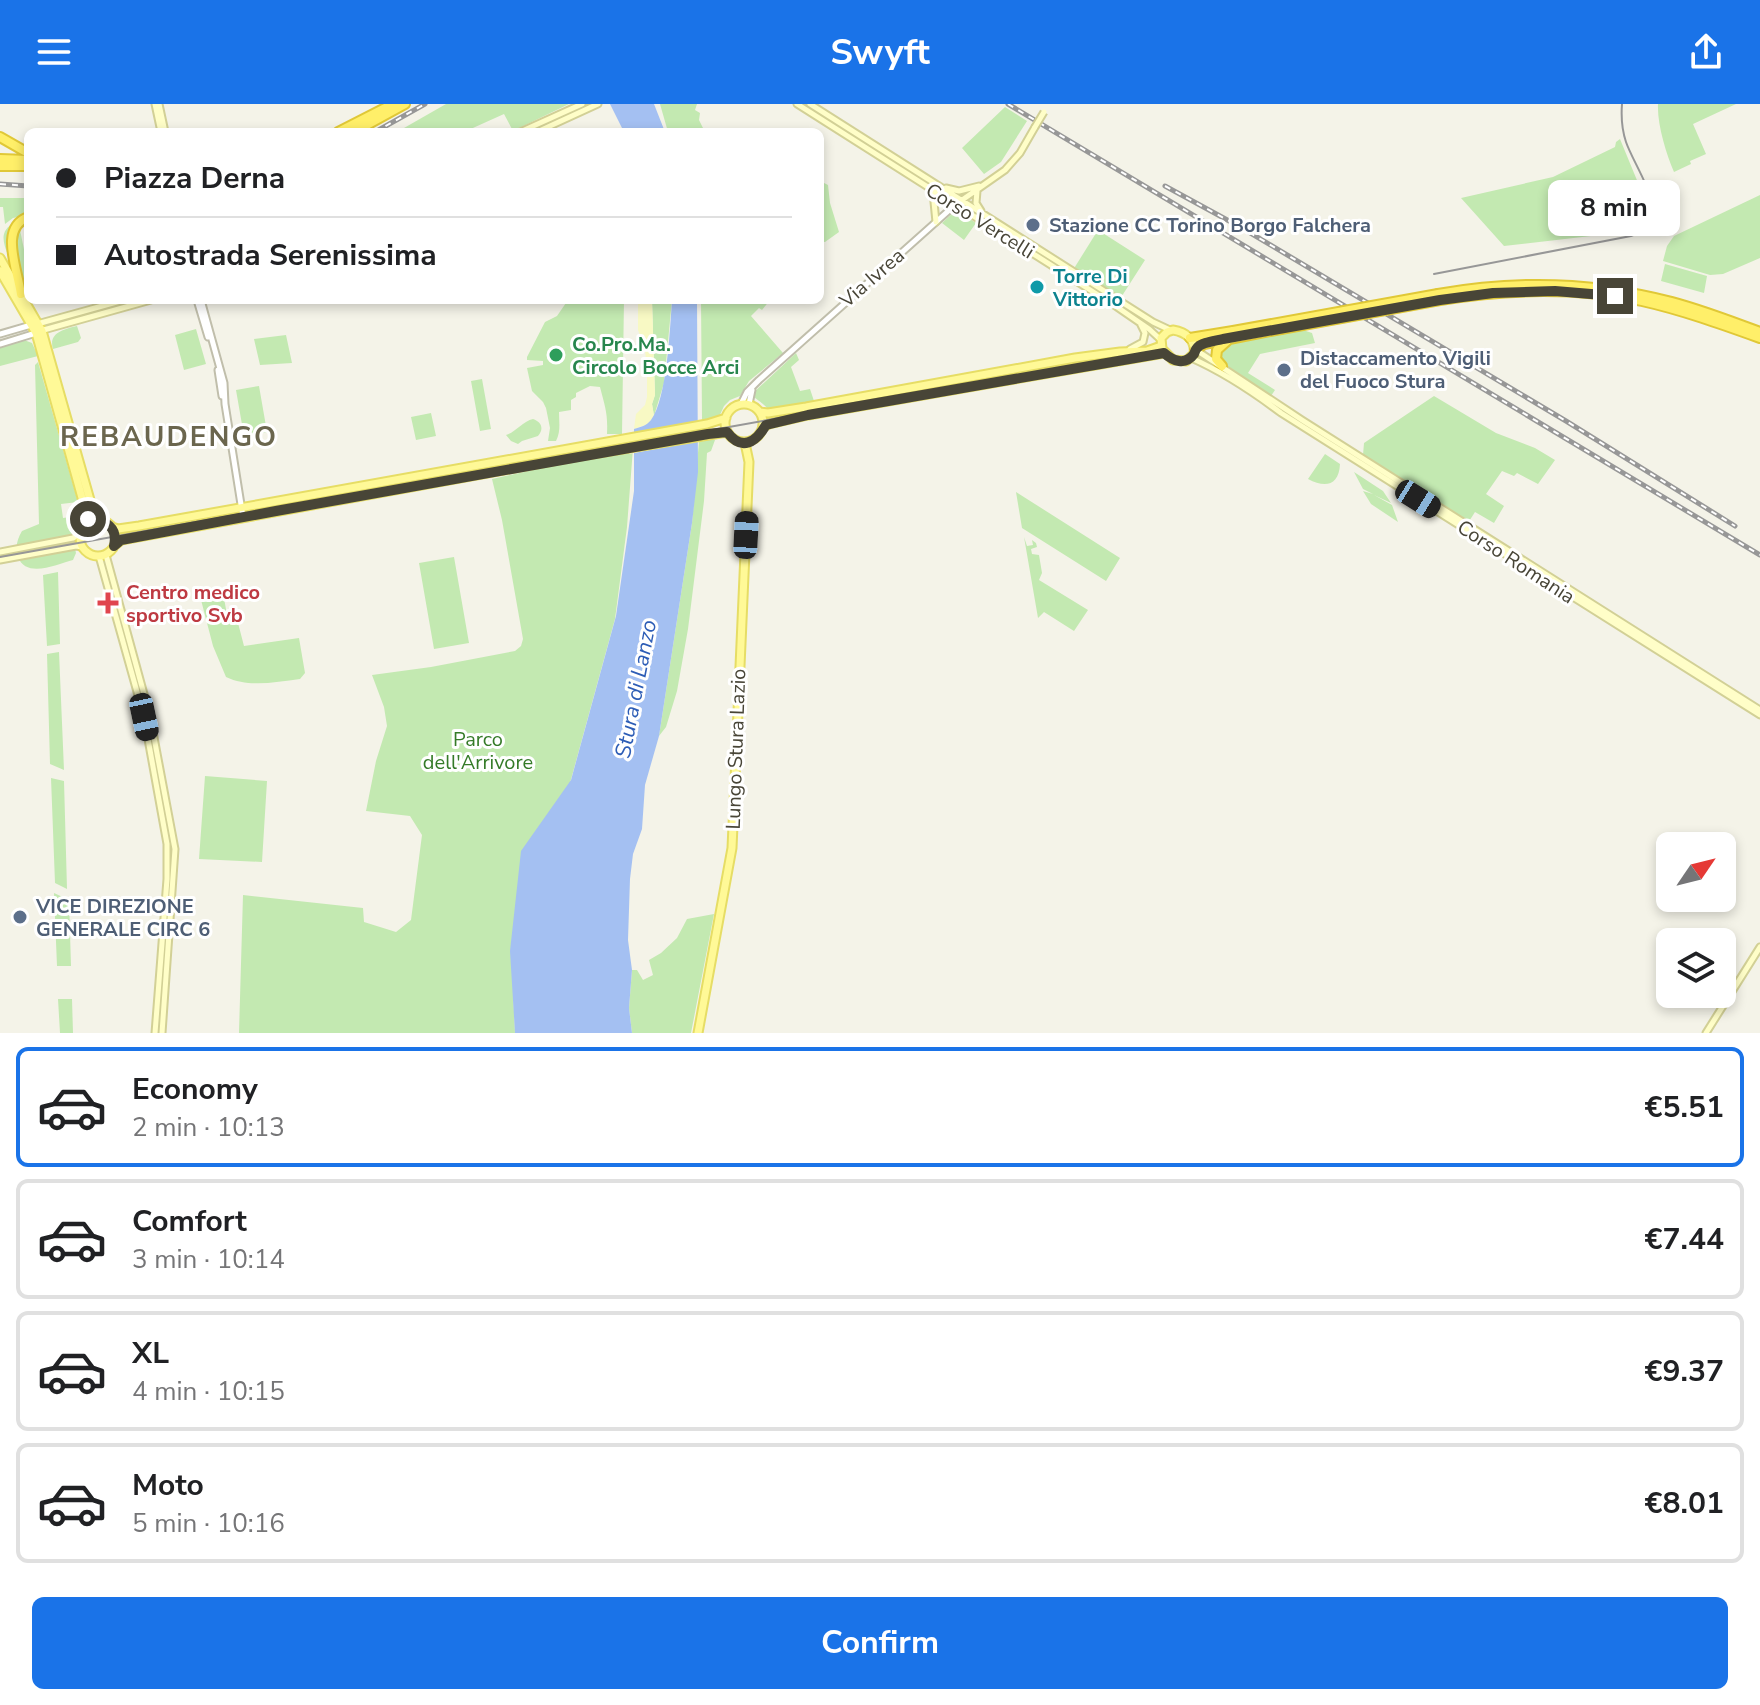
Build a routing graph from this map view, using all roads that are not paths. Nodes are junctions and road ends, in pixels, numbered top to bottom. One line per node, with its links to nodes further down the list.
1 (157, 104): 9 (main road)
2 (393, 104): 10 (highway)
3 (405, 104): 11 (highway)
4 (582, 104): 12 (main road)
5 (797, 104): 21 (main road, Corso Vercelli)
6 (810, 104): 21 (main road, Corso Vercelli)
7 (1049, 104): 20 (main road, bridge)
8 (596, 105): 13 (main road)
9 (162, 128)
10 (346, 128)
11 (361, 128)
12 (529, 128)
13 (546, 128)
14 (0, 137): 15 (highway)
15 (24, 151)
16 (0, 159): 17 (highway)
17 (24, 160)
18 (0, 166): 19 (highway)
19 (24, 166)
20 (984, 185): 21 (main road); 22 (main road)
21 (935, 188): 23 (main road, Corso Vercelli); 24 (main road, Corso Vercelli); 27 (main road)
22 (978, 190): 23 (main road); 25 (main road)
23 (962, 200): 24 (main road); 25 (main road, Corso Vercelli)
24 (955, 205): 27 (street, Via Ivrea); 39 (main road, Corso Vercelli)
25 (984, 215): 41 (main road, Corso Vercelli)
26 (24, 218): 28 (highway)
27 (936, 222): 52 (street, Via Ivrea)
28 (4, 230)
29 (3, 246): 32 (highway)
30 (0, 258): 32 (main road)
31 (0, 271): 40 (main road)
32 (21, 294): 34 (main road)
33 (1439, 297): 42 (highway); 44 (highway, bridge); 46 (highway)
34 (24, 300)
35 (26, 304): 40 (main road)
36 (112, 304): 40 (main road)
37 (135, 304): 40 (main road)
38 (200, 304): 58 (street)
39 (1138, 321): 48 (main road, Corso Vercelli); 49 (main road)
40 (37, 328): 43 (street); 47 (street); 60 (main road)
41 (1171, 330): 45 (main road); 48 (main road)
42 (1760, 332)
43 (0, 334)
44 (1233, 335): 45 (highway); 50 (highway); 51 (highway)
45 (1190, 338): 50 (main road)
46 (1760, 338)
47 (0, 344)
48 (1162, 346): 49 (main road); 50 (main road); 55 (main road)
49 (1120, 352): 53 (main road)
50 (1193, 354): 51 (main road, Corso Romania); 70 (main road, Corso Romania)
51 (1222, 366): 70 (main road, Corso Romania)
52 (745, 404): 53 (main road); 54 (main road)
53 (760, 412): 55 (main road)
54 (726, 418): 56 (main road); 58 (main road)
55 (763, 427): 57 (main road)
56 (727, 432): 57 (main road); 59 (main road)
57 (749, 442): 74 (main road, Lungo Stura Lazio)
58 (241, 508): 59 (street); 61 (main road)
59 (243, 517): 62 (main road)
60 (93, 522): 61 (main road); 64 (main road)
61 (112, 527): 65 (main road)
62 (194, 527): 63 (main road); 65 (main road)
63 (211, 529)
64 (80, 534): 66 (main road); 67 (main road)
65 (114, 546): 68 (main road)
66 (82, 547): 68 (main road); 69 (main road)
67 (0, 552)
68 (103, 556): 72 (main road); 73 (main road)
69 (0, 560)
70 (1760, 713)
71 (1760, 947): 75 (main road)
72 (155, 1033)
73 (162, 1033)
74 (698, 1033)
75 (1706, 1033)

